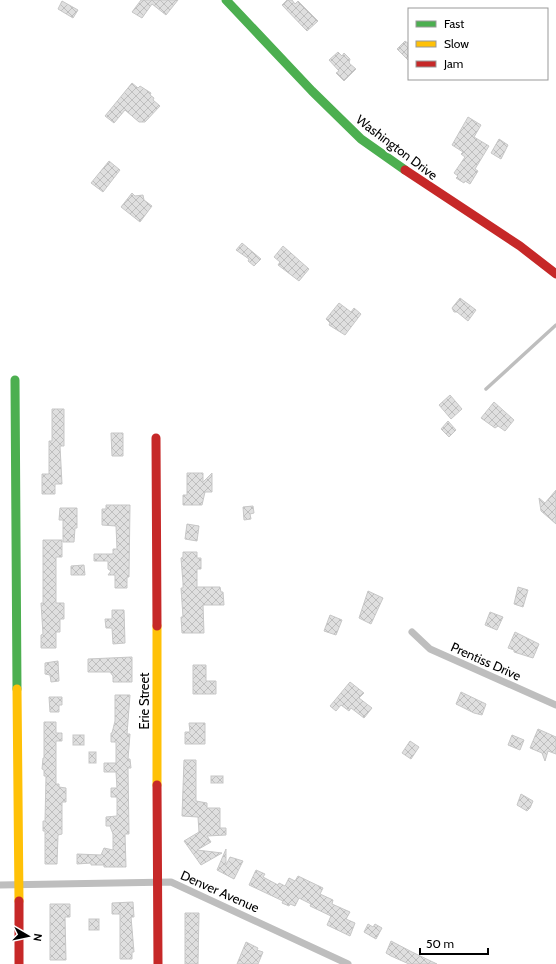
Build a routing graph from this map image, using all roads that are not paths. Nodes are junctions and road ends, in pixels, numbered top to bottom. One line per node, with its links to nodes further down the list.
1 (226, 0): 2 (street, Washington Drive)
2 (556, 274)
3 (556, 325): 5 (lane)
4 (14, 380): 11 (street)
5 (486, 389)
6 (156, 438): 9 (street, Erie Street)
7 (412, 632): 8 (street, Prentiss Drive)
8 (556, 705)
9 (158, 882): 11 (street, Denver Avenue); 13 (street, Erie Street); 14 (street, Denver Avenue)
10 (0, 885): 11 (street, Denver Avenue)
11 (18, 885): 12 (street)
12 (19, 964)
13 (158, 964)
14 (348, 964)

